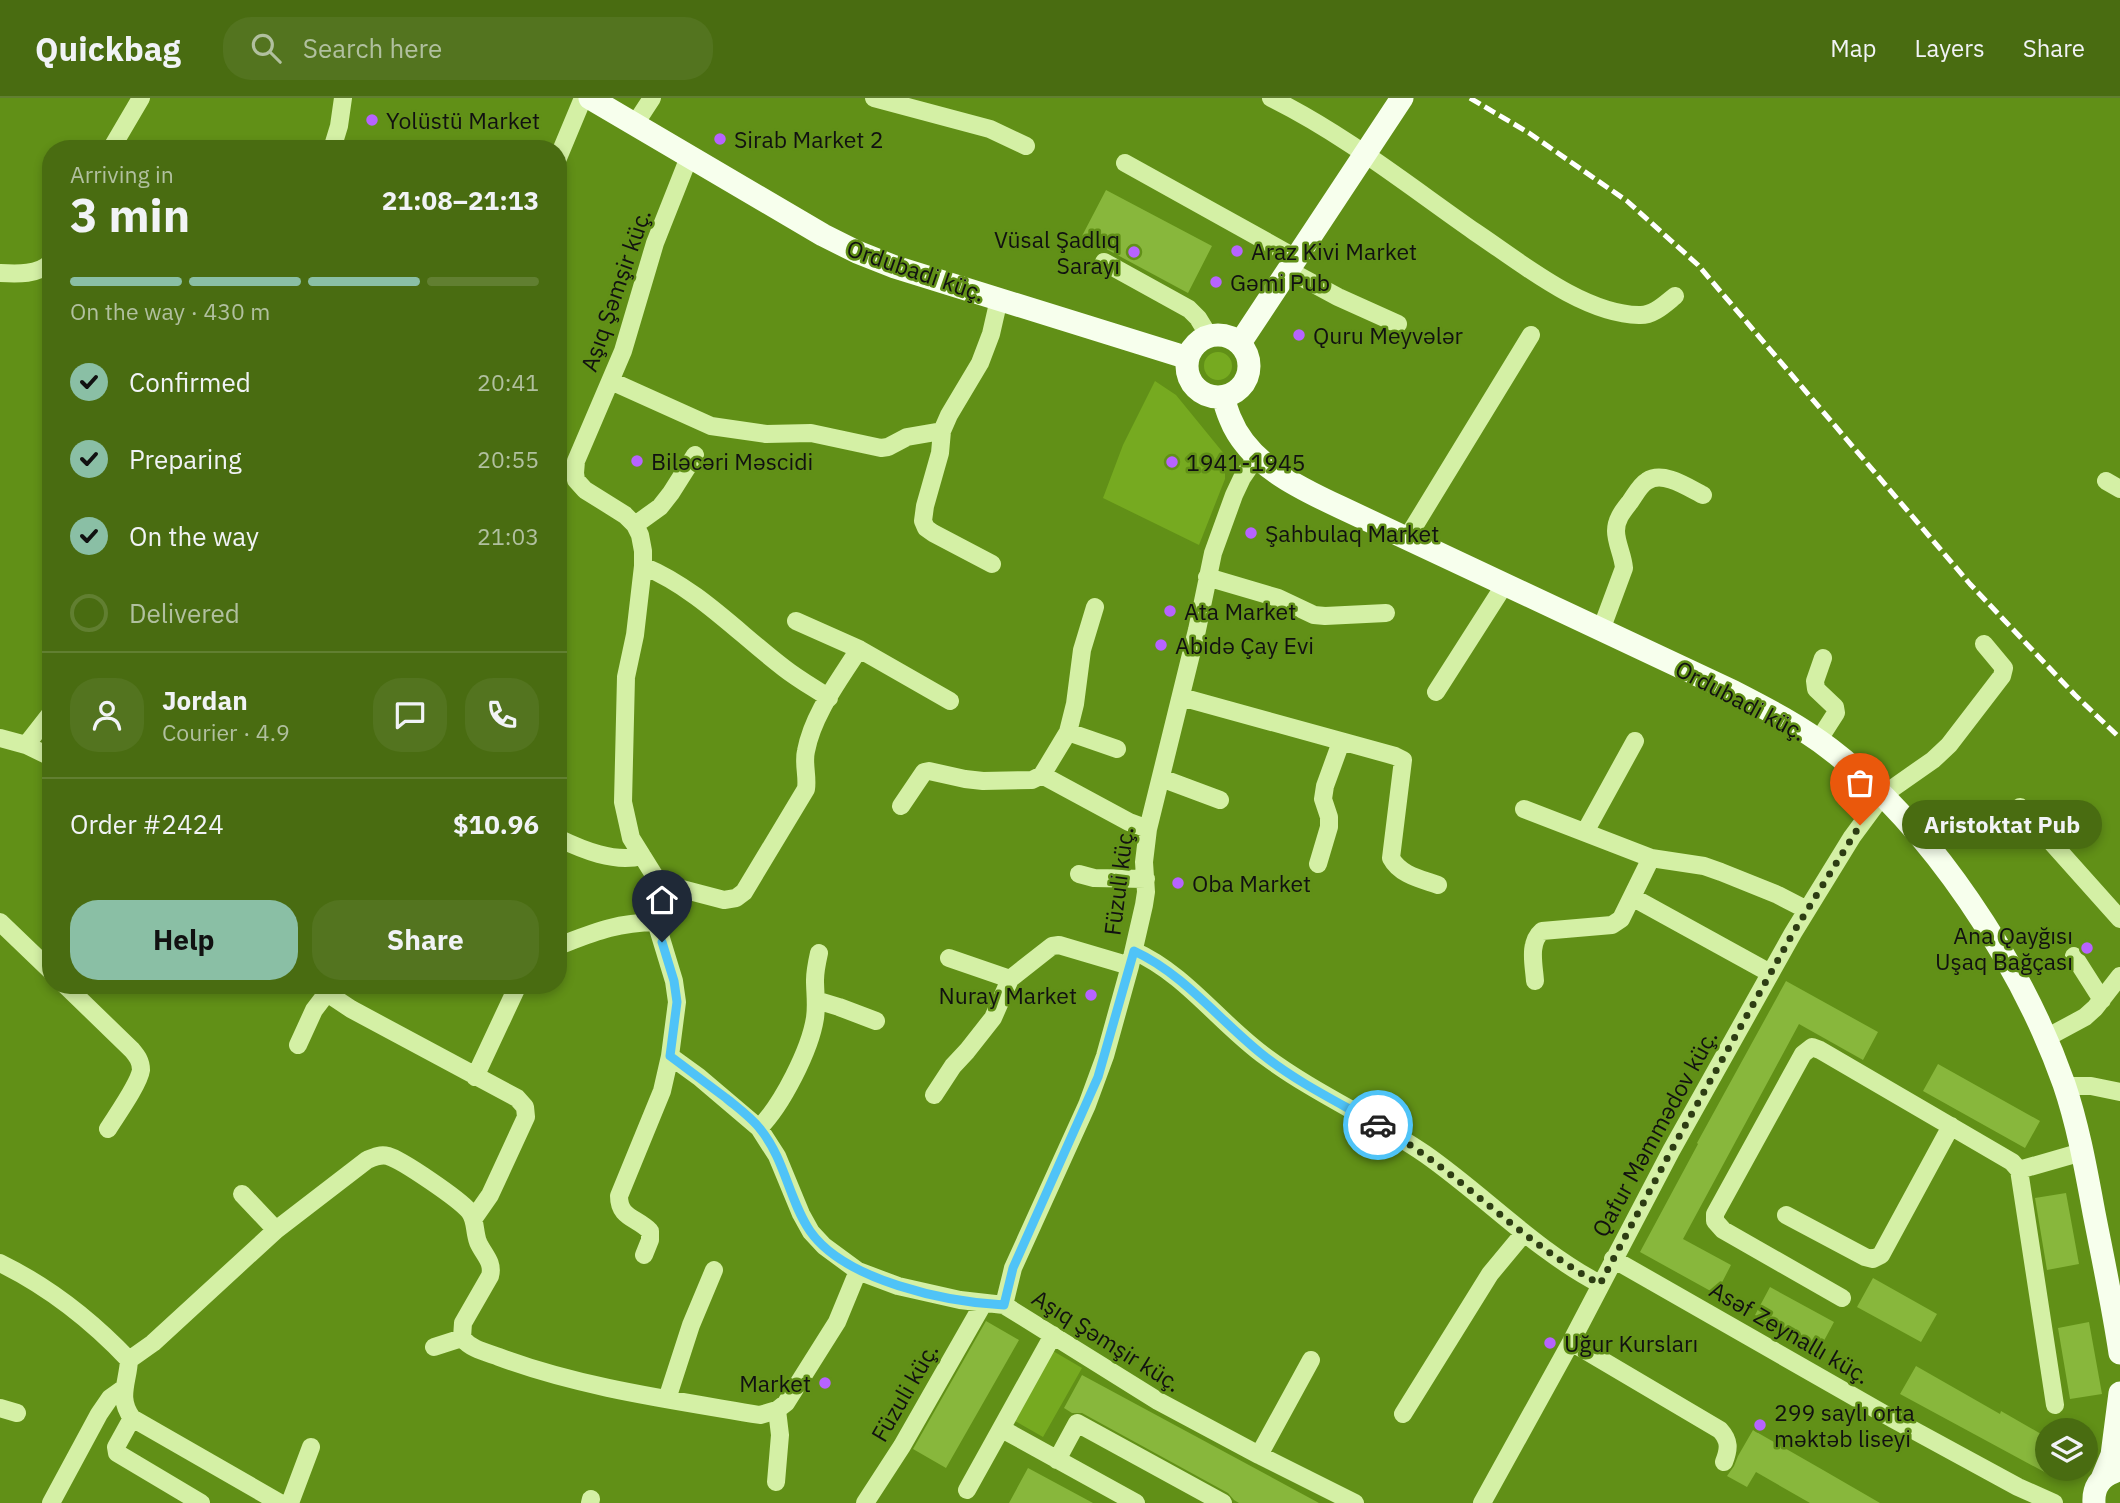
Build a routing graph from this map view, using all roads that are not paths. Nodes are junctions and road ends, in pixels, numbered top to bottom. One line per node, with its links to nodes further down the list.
1 (141, 98): 10 (street)
2 (342, 98): 11 (street)
3 (583, 98): 12 (street)
4 (590, 98): 9 (main road, Ordubadi küç.)
5 (652, 98): 9 (street)
6 (874, 98): 13 (street)
7 (1271, 98): 14 (street)
8 (1402, 98): 14 (main road)
9 (635, 124): 15 (main road, Ordubadi küç.)
10 (116, 140)
11 (336, 140)
12 (566, 140)
13 (1026, 145)
14 (1363, 154): 18 (main road); 21 (street)
15 (689, 157): 22 (main road, Ordubadi küç.); 28 (street, Aşıq Şəmşir küç.)
16 (1125, 163): 18 (street)
17 (1104, 262): 24 (street)
18 (1292, 264): 23 (street); 26 (main road)
19 (42, 268): 20 (street)
20 (0, 273)
21 (1675, 296)
22 (999, 299): 27 (main road, Ordubadi küç.); 30 (street)
23 (1398, 324)
24 (1209, 335): 26 (main road); 27 (main road)
25 (1531, 335): 37 (street)
26 (1240, 343): 29 (main road)
27 (1188, 358): 29 (main road)
28 (611, 381): 30 (street); 33 (street, Aşıq Şəmşir küç.)
29 (1223, 397): 32 (main road, Ordubadi küç.)
30 (942, 431): 38 (street)
31 (695, 454): 36 (street)
32 (1256, 456): 37 (main road, Ordubadi küç.); 40 (street, Füzuli küç.)
33 (576, 480): 34 (street); 36 (street)
34 (567, 483)
35 (1703, 495): 45 (street)
36 (635, 525): 39 (street)
37 (1407, 538): 41 (main road, Ordubadi küç.)
38 (992, 564)
39 (643, 566): 51 (street); 72 (street)
40 (1207, 577): 43 (street); 50 (street, Füzuli küç.)
41 (1505, 584): 45 (main road, Ordubadi küç.); 49 (street)
42 (1095, 607): 54 (street)
43 (1386, 613)
44 (796, 621): 47 (street)
45 (1601, 631): 58 (main road, Ordubadi küç.)
46 (1984, 644): 64 (street, Qafur Məmmədov küç.)
47 (859, 649): 51 (street); 52 (street)
48 (1823, 658): 58 (street)
49 (1436, 692)
50 (1181, 697): 56 (street); 63 (street, Füzuli küç.)
51 (829, 698): 77 (street)
52 (950, 701)
53 (42, 725): 59 (street)
54 (1068, 732): 60 (street); 62 (street)
55 (0, 738): 59 (street)
56 (1341, 741): 74 (street); 78 (street)
57 (1635, 741): 70 (street)
58 (1818, 741): 64 (main road, Ordubadi küç.)
59 (26, 745): 61 (street)
60 (1117, 749)
61 (42, 753)
62 (1042, 775): 66 (street); 69 (street)
63 (1161, 778): 65 (street); 69 (street, Füzuli küç.)
64 (1883, 795): 80 (street, Qafur Məmmədov küç.); 101 (main road, Ordubadi küç.)
65 (1220, 800)
66 (901, 806)
67 (2020, 807): 81 (street)
68 (1524, 809): 70 (street)
69 (1149, 828): 76 (street, Füzuli küç.)
70 (1585, 832): 73 (street)
71 (567, 841): 72 (street)
72 (642, 856): 77 (street)
73 (1651, 858): 79 (street); 80 (street)
74 (1318, 864)
75 (1079, 874): 76 (street)
76 (1146, 879): 88 (street, Füzuli küç.)
77 (659, 883): 83 (street)
78 (1438, 885)
79 (1632, 897): 90 (street); 93 (street)
80 (1807, 910): 90 (street, Qafur Məmmədov küç.)
81 (2120, 919)
82 (0, 922): 89 (street)
83 (656, 922): 84 (street); 103 (street)
84 (567, 943)
85 (819, 953): 98 (street)
86 (2074, 956): 99 (street)
87 (949, 958): 92 (street)
88 (1132, 958): 92 (street); 117 (street); 126 (street, Füzuli küç.)
89 (42, 962)
90 (1770, 973): 119 (street, Qafur Məmmədov küç.)
91 (2120, 976): 99 (street)
92 (1010, 979): 107 (street)
93 (1535, 981)
94 (74, 994): 110 (street)
95 (323, 994): 102 (street)
96 (334, 994): 104 (street)
97 (514, 994): 104 (street)
98 (816, 1000): 100 (street); 109 (street)
99 (2102, 1000): 101 (street)
100 (876, 1021)
101 (2046, 1038): 105 (main road, Ordubadi küç.)
102 (298, 1045)
103 (670, 1056): 109 (street, Aşıq Şəmşir küç.); 118 (street)
104 (475, 1077): 115 (street)
105 (2064, 1086): 106 (street); 111 (main road, Ordubadi küç.)
106 (2120, 1092)
107 (934, 1095)
108 (1951, 1126): 112 (street); 114 (street); 124 (street)
109 (759, 1128): 122 (street, Aşıq Şəmşir küç.)
110 (108, 1129)
111 (2082, 1152): 112 (street); 131 (main road, Ordubadi küç.)
112 (2019, 1170): 137 (street)
113 (242, 1194): 116 (street)
114 (1786, 1215)
115 (474, 1218): 116 (street); 128 (street)
116 (276, 1230): 132 (street)
117 (1524, 1233): 123 (street); 139 (street)
118 (644, 1255)
119 (1613, 1259): 123 (street, Qafur Məmmədov küç.); 158 (street, Asəf Zeynallı küç.)
120 (0, 1263): 132 (street)
121 (714, 1270): 136 (street)
122 (858, 1271): 125 (street, Aşıq Şəmşir küç.); 138 (street)
123 (1600, 1284): 129 (street, Qafur Məmmədov küç.)
124 (1842, 1298)
125 (983, 1304): 126 (street, Aşıq Şəmşir küç.); 153 (street, Füzuli küç.)
126 (1004, 1305): 127 (street, Aşıq Şəmşir küç.)
127 (1053, 1335): 141 (street); 143 (street, Aşıq Şəmşir küç.)
128 (462, 1338): 130 (street); 136 (street)
129 (1571, 1342): 145 (street); 157 (street, Qafur Məmmədov küç.)
130 (434, 1347)
131 (2120, 1353)
132 (129, 1360): 134 (street)
133 (1311, 1360): 143 (street)
134 (124, 1388): 140 (street); 149 (street)
135 (2120, 1393): 146 (main road)
136 (667, 1399): 138 (street)
137 (2054, 1405)
138 (777, 1410): 147 (street)
139 (1403, 1414)
140 (132, 1418): 150 (street); 151 (street)
141 (1002, 1429): 144 (street); 148 (street)
142 (311, 1447): 152 (street)
143 (1259, 1455): 156 (street, Aşıq Şəmşir küç.)
144 (1058, 1460): 154 (street); 155 (street)
145 (1724, 1462)
146 (2111, 1474): 159 (main road)
147 (776, 1482)
148 (967, 1490)
149 (51, 1503)
150 (201, 1503)
151 (280, 1503)
152 (290, 1503)
153 (865, 1503)
154 (1136, 1503)
155 (1223, 1503)
156 (1355, 1503)
157 (1482, 1503)
158 (2054, 1503)
159 (2094, 1503)

